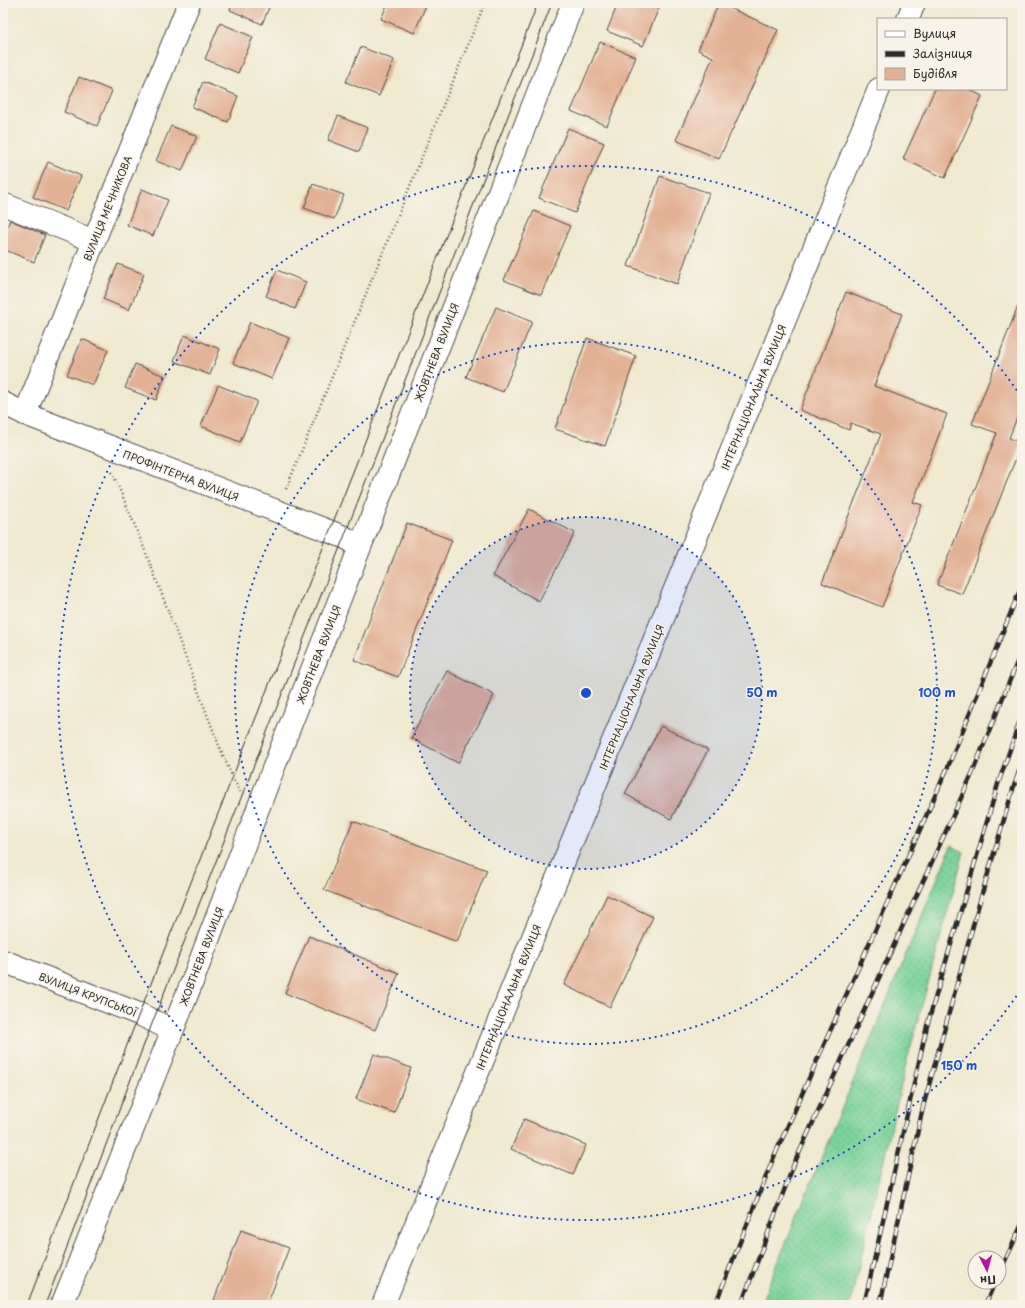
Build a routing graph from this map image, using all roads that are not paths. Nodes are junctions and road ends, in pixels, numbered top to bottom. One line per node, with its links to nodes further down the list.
1 (189, 3): 7 (street, ВУЛИЦЯ МЕЧНИКОВА)
2 (574, 3): 10 (street, ЖОВТНЕВА ВУЛИЦЯ)
3 (914, 3): 4 (street)
4 (908, 18)
5 (879, 90): 14 (street, ІНТЕРНАЦІОНАЛЬНА ВУЛИЦЯ)
6 (3, 204): 7 (street)
7 (94, 241): 9 (street, ВУЛИЦЯ МЕЧНИКОВА)
8 (3, 402): 9 (street, ПРОФІНТЕРНА ВУЛИЦЯ)
9 (25, 414): 10 (street, ПРОФІНТЕРНА ВУЛИЦЯ)
10 (360, 546): 12 (street, ЖОВТНЕВА ВУЛИЦЯ)
11 (3, 961): 12 (street, ВУЛИЦЯ КРУПСЬКОЇ)
12 (172, 1030): 13 (street, ЖОВТНЕВА ВУЛИЦЯ)
13 (62, 1305)
14 (383, 1305)

